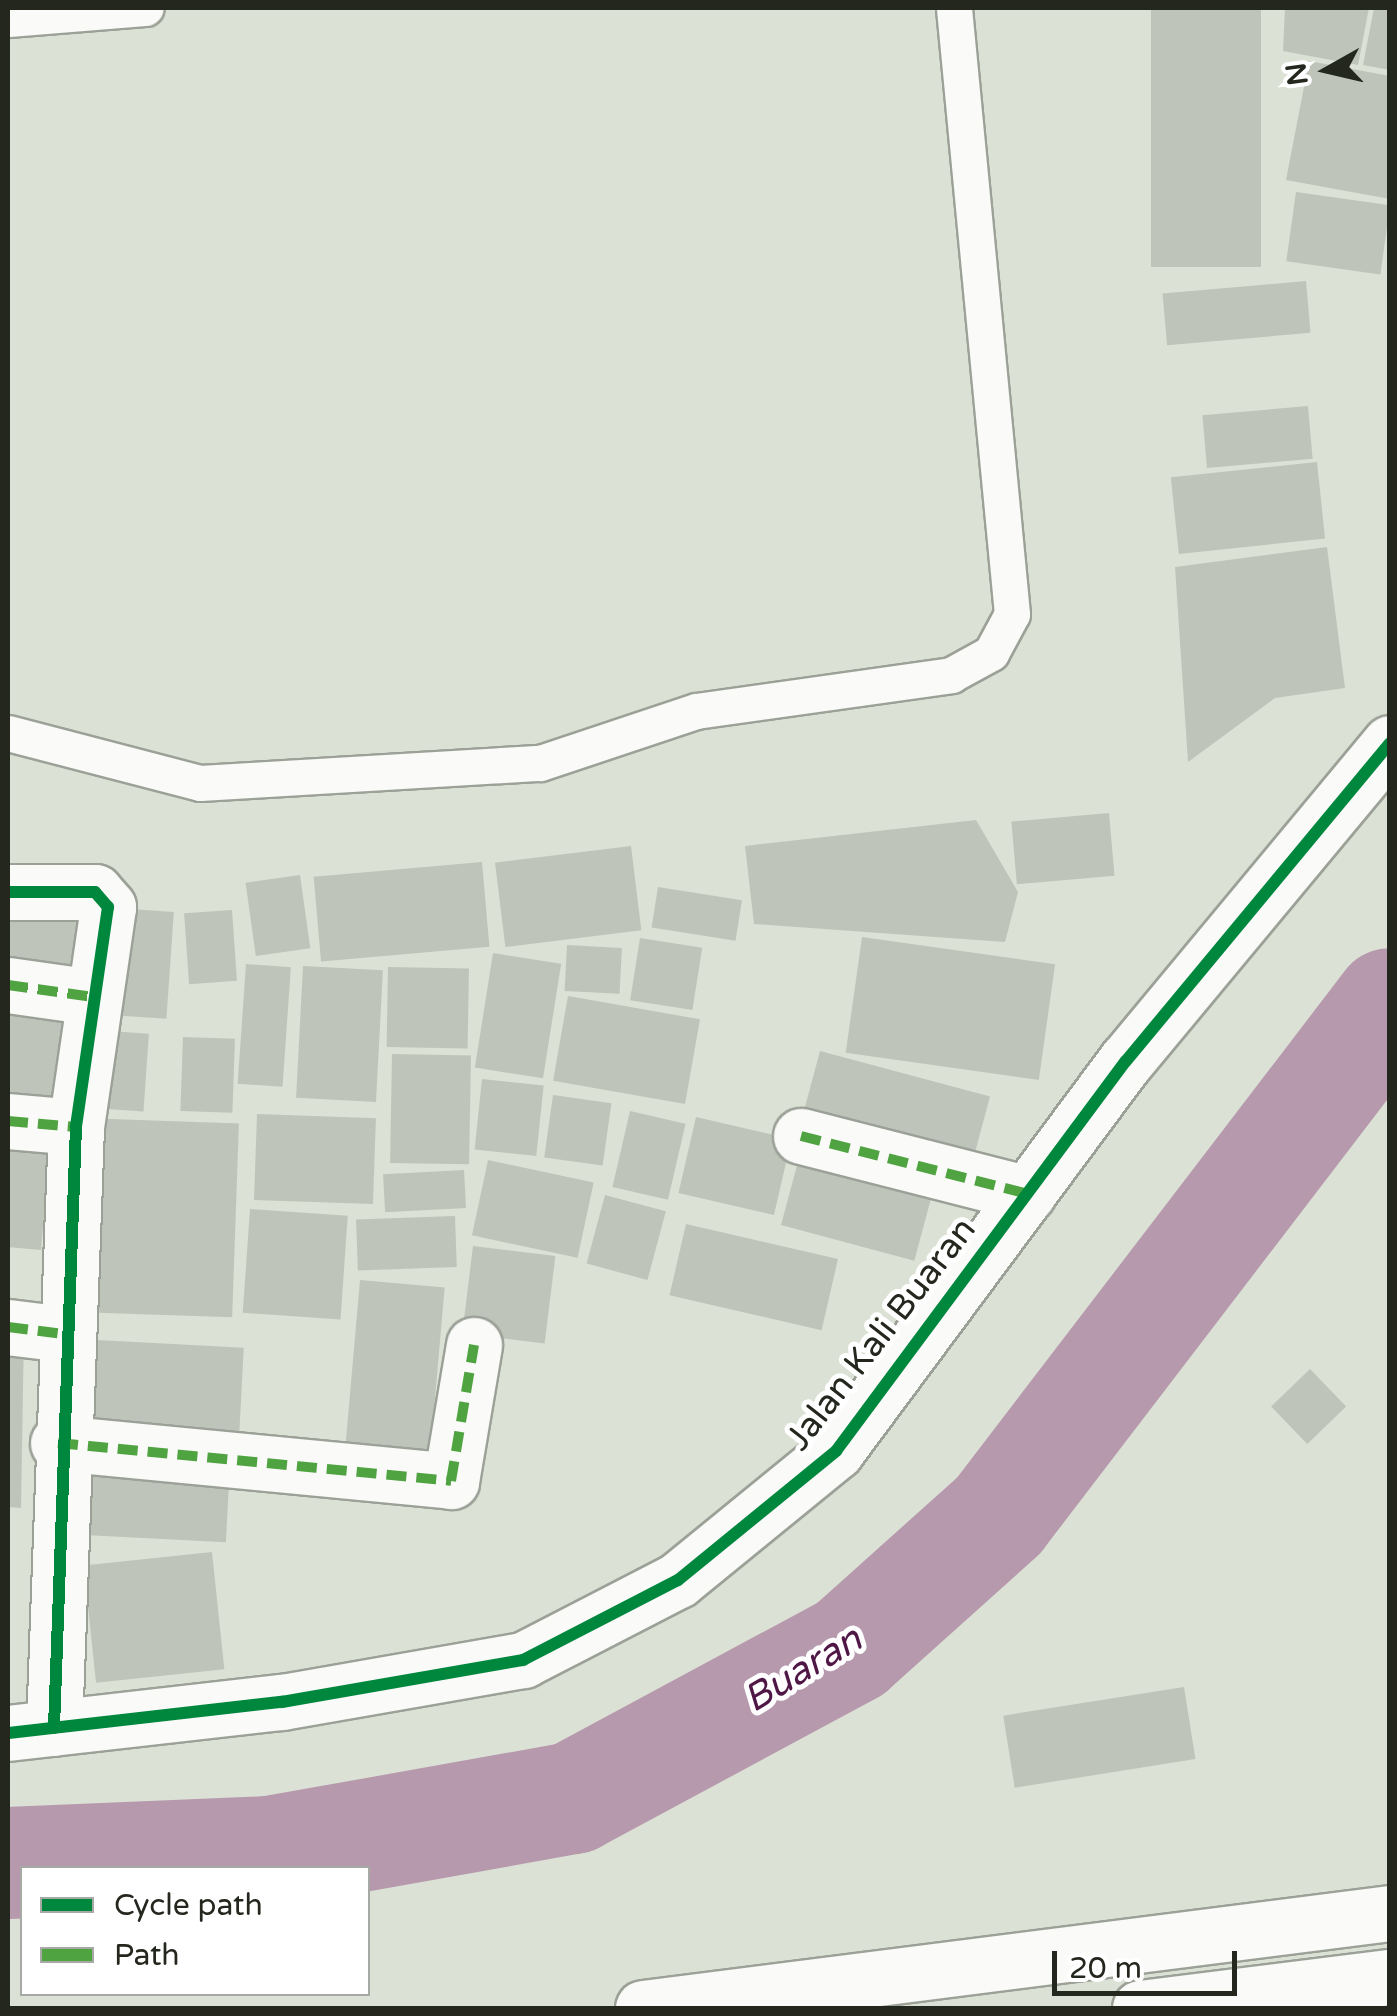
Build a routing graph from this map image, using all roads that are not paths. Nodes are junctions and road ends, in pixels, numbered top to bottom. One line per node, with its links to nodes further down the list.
1 (146, 8): 3 (lane)
2 (954, 8): 4 (lane)
3 (8, 20)
4 (8, 734)
5 (1390, 742): 12 (street, Jalan Kali Buaran)
6 (8, 892): 8 (street)
7 (8, 986): 8 (street)
8 (93, 997): 10 (street)
9 (8, 1121): 10 (street)
10 (76, 1126): 14 (street)
11 (801, 1136): 12 (street)
12 (1028, 1194): 17 (street, Jalan Kali Buaran)
13 (8, 1327): 14 (street)
14 (64, 1334): 16 (street)
15 (474, 1345): 16 (street)
16 (58, 1443): 17 (street)
17 (31, 1730)
18 (1390, 1913): 19 (street)
19 (1220, 1934): 21 (street); 22 (street)
20 (1390, 1978): 21 (street)
21 (1229, 1997): 24 (street)
22 (755, 2001): 23 (street)
23 (643, 2008)
24 (1140, 2008)

